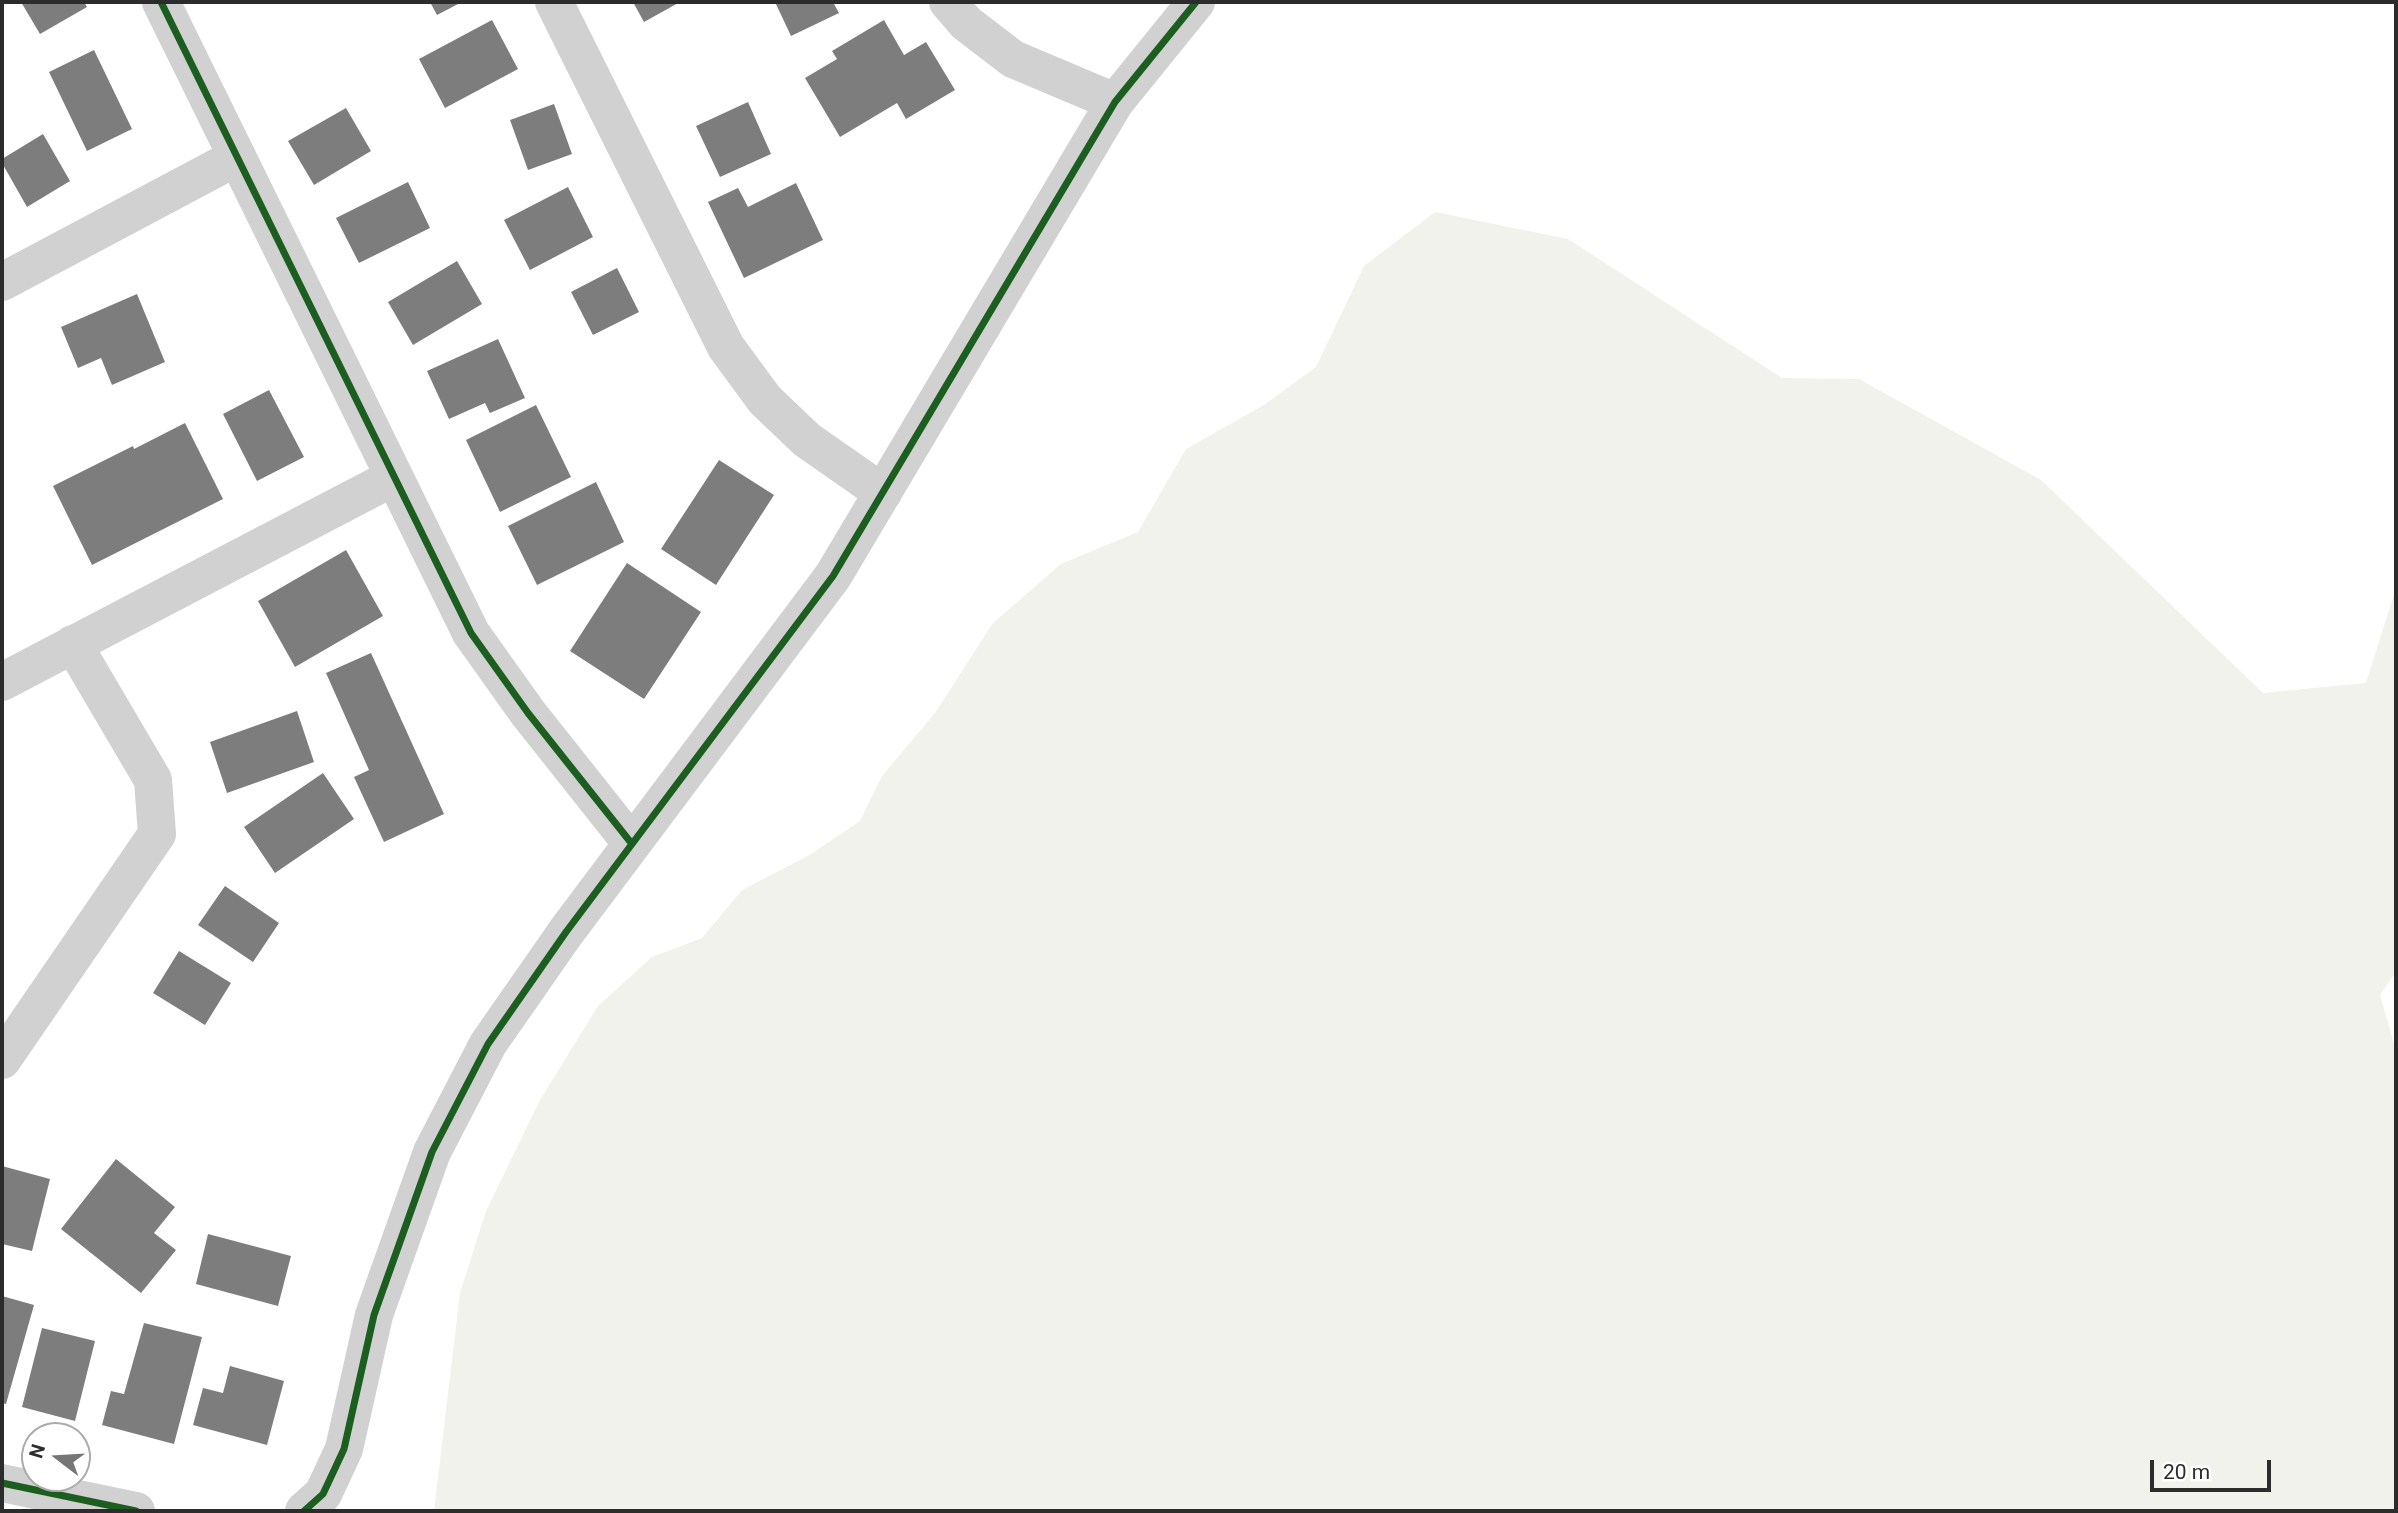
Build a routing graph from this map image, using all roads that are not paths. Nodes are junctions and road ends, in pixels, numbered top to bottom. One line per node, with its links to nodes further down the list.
1 (161, 2): 6 (street)
2 (554, 2): 9 (street)
3 (948, 2): 5 (street)
4 (1196, 2): 5 (street)
5 (1115, 102): 9 (street)
6 (237, 157): 7 (street); 8 (street)
7 (2, 282)
8 (394, 477): 10 (street); 12 (street)
9 (883, 493): 12 (street)
10 (73, 644): 11 (street); 13 (street)
11 (2, 682)
12 (632, 845): 16 (street)
13 (2, 1060)
14 (2, 1483): 15 (street)
15 (136, 1511)
16 (304, 1511)

